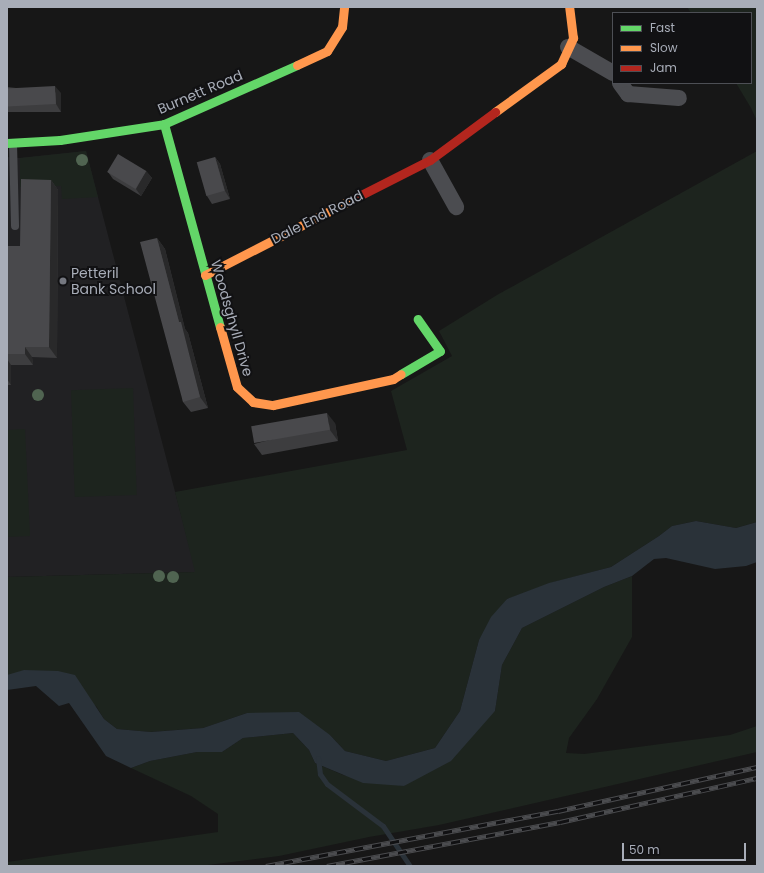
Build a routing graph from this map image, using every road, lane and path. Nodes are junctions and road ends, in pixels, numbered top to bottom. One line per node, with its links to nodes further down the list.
1 (344, 7): 7 (street, Burnett Road)
2 (569, 7): 3 (street, Dale End Road)
3 (568, 47): 4 (street); 9 (street, Dale End Road)
4 (612, 72)
5 (621, 84): 6 (street)
6 (679, 98)
7 (164, 124): 8 (street, Burnett Road); 12 (street, Woodsghyll Drive)
8 (10, 142): 11 (lane)
9 (430, 160): 10 (street); 12 (street, Dale End Road)
10 (456, 207)
11 (14, 226)
12 (205, 274): 13 (street, Woodsghyll Drive)
13 (418, 319)

